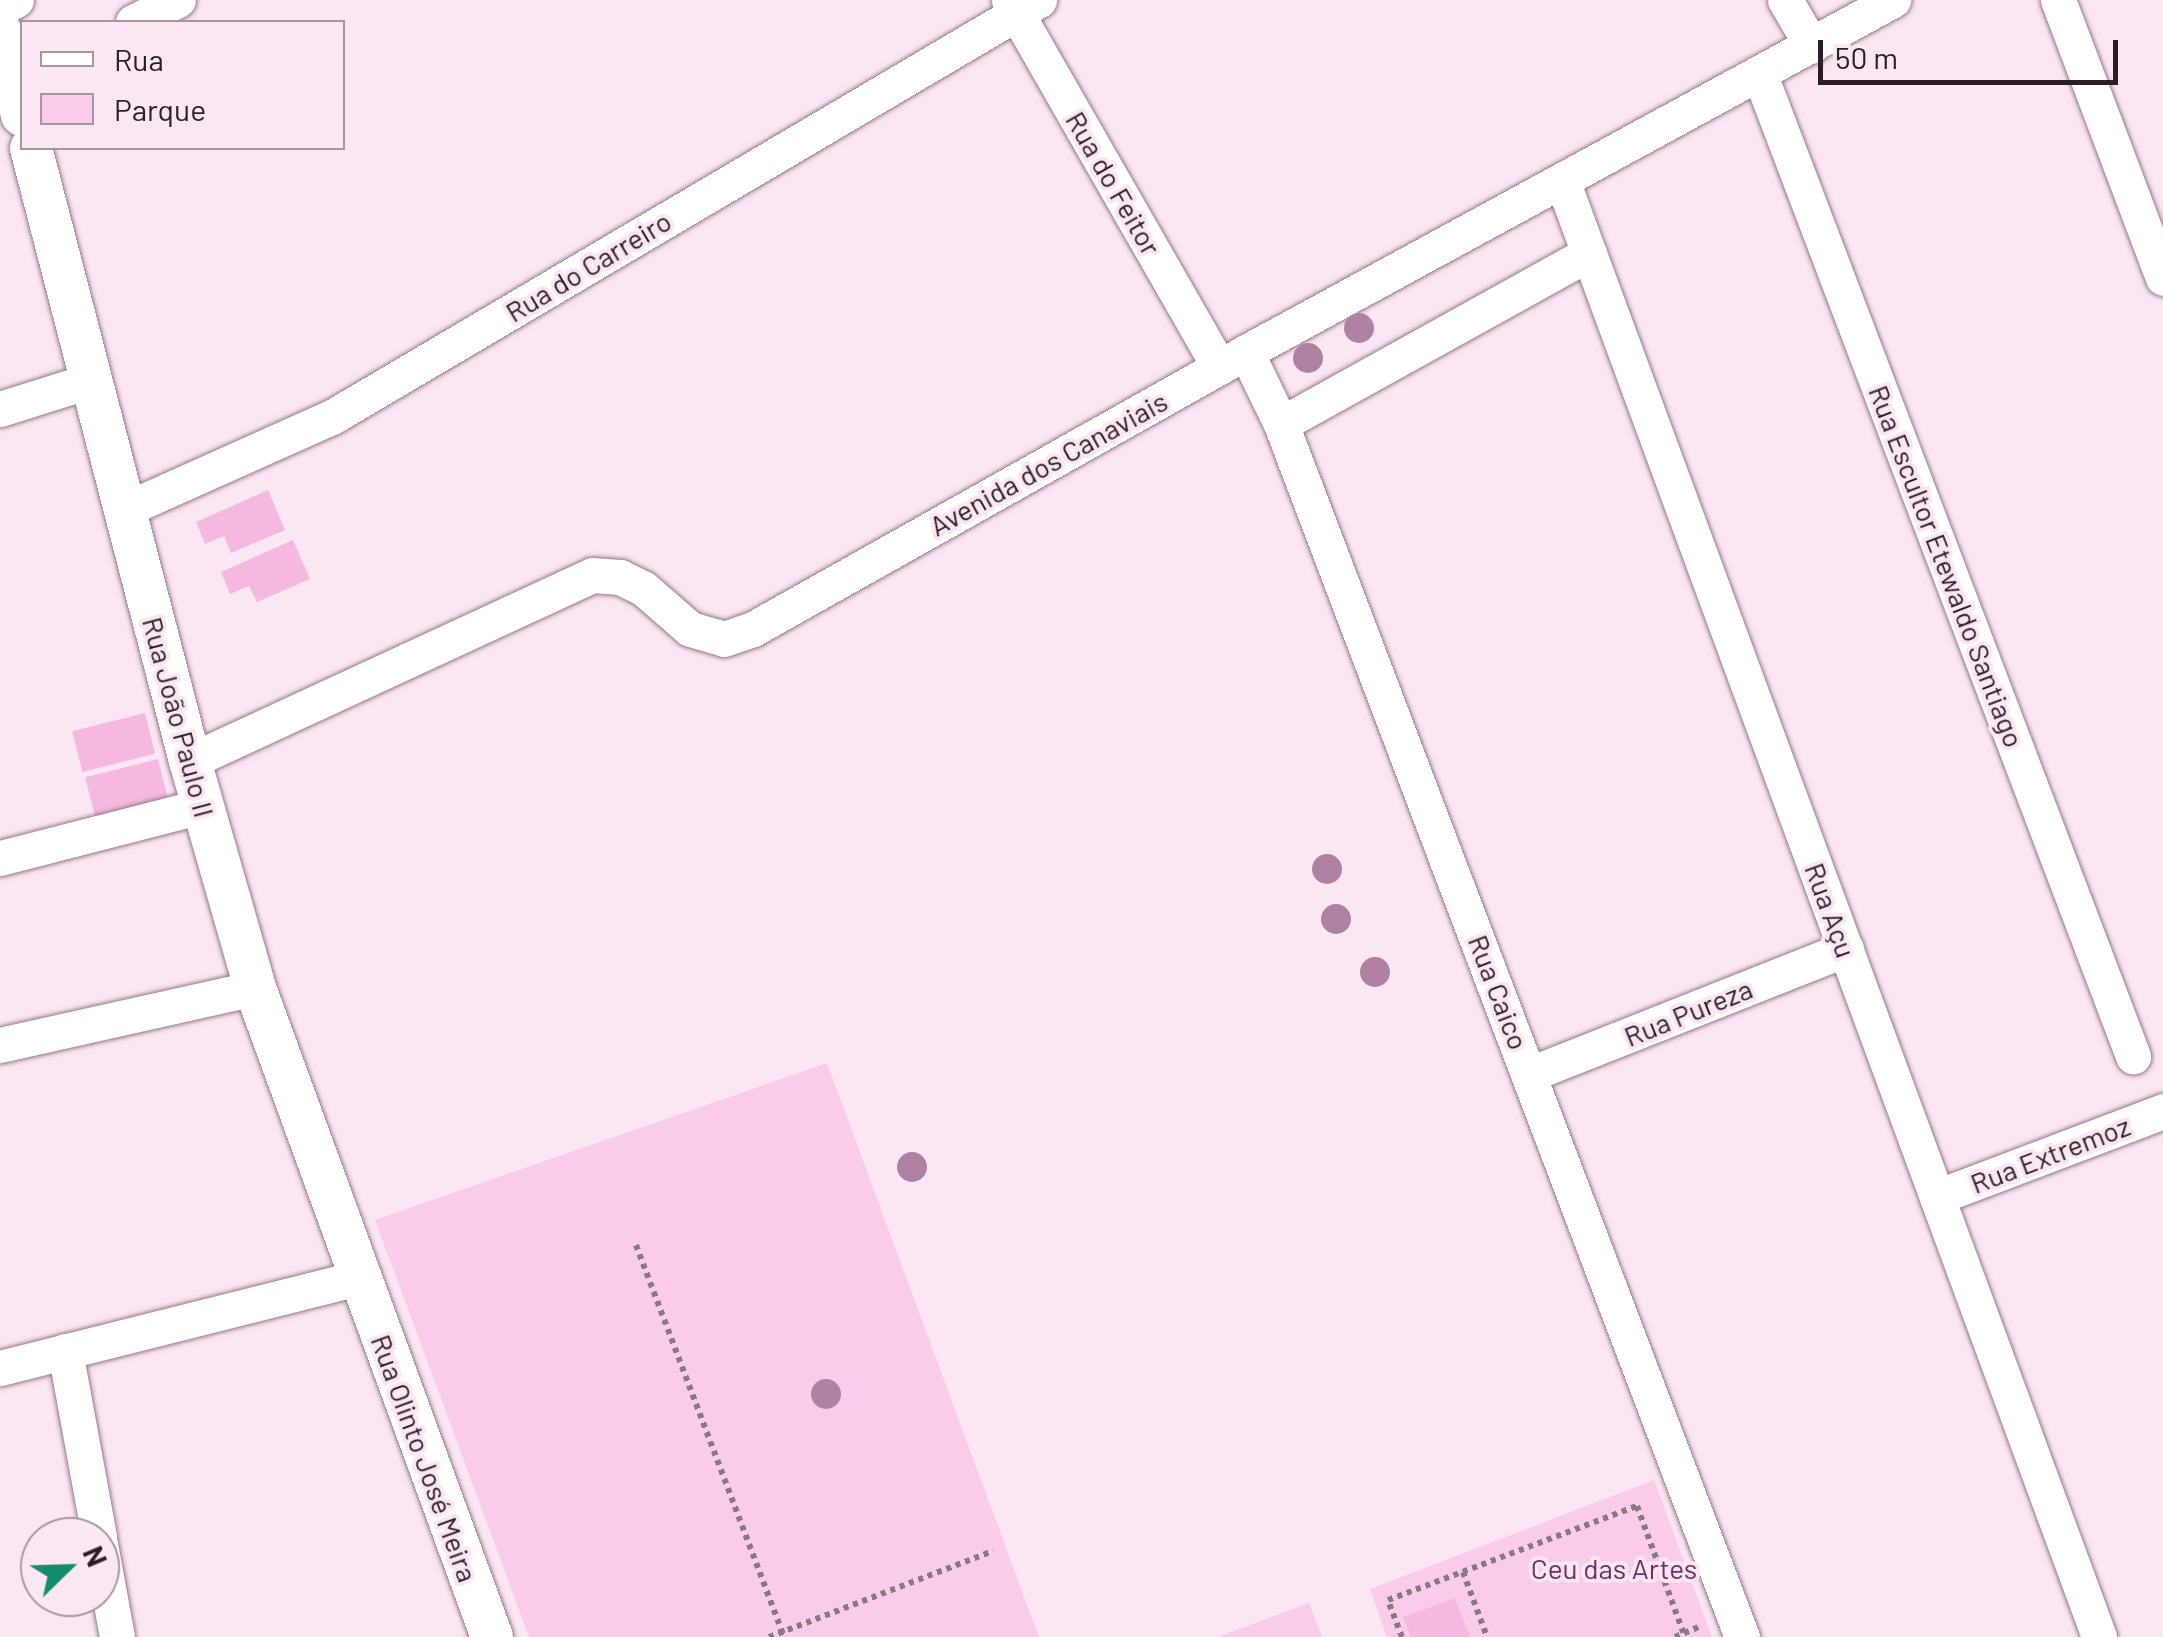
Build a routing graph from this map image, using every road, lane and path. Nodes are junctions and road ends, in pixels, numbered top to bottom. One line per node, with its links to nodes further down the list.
1 (16, 0): 7 (street)
2 (178, 0): 8 (street)
3 (1786, 0): 10 (street)
4 (1893, 0): 10 (street, Avenida dos Canaviais)
5 (2058, 0): 16 (street)
6 (1021, 4): 17 (street, Rua do Feitor); 21 (street, Rua do Carreiro)
7 (0, 8)
8 (137, 20)
9 (0, 30): 12 (street)
10 (1812, 46): 11 (street, Avenida dos Canaviais)
11 (1760, 76): 14 (street, Avenida dos Canaviais); 28 (street, Rua Escultor Etewaldo Santiago)
12 (16, 97)
13 (31, 150): 18 (street, Rua João Paulo II)
14 (1563, 183): 15 (street, Rua Açu); 17 (street, Avenida dos Canaviais)
15 (1588, 253): 20 (street); 25 (street, Rua Açu)
16 (2163, 278)
17 (1233, 360): 20 (street, Rua Caico); 22 (street, Avenida dos Canaviais)
18 (89, 381): 19 (street); 21 (street, Rua João Paulo II)
19 (0, 409)
20 (1282, 424): 29 (street, Rua Caico)
21 (126, 509): 22 (street, Rua João Paulo II)
22 (190, 761): 23 (street, Rua João Paulo II)
23 (202, 806): 24 (street); 26 (street, Rua João Paulo II)
24 (0, 858)
25 (1846, 949): 29 (street, Rua Pureza); 31 (street, Rua Açu)
26 (255, 988): 27 (street); 33 (street, Rua João Paulo II)
27 (0, 1044)
28 (2133, 1056)
29 (1530, 1074): 46 (street, Rua Caico)
30 (2163, 1111): 31 (street, Rua Extremoz)
31 (1936, 1197): 47 (street, Rua Açu)
32 (636, 1245): 39 (path)
33 (358, 1278): 34 (street); 41 (street, Rua Olinto José Meira)
34 (65, 1351): 35 (street); 36 (street)
35 (0, 1368)
36 (95, 1517)
37 (993, 1551): 39 (path)
38 (1463, 1572): 40 (path); 43 (path); 44 (path)
39 (783, 1634): 42 (path)
40 (1685, 1635): 45 (path)
41 (492, 1637)
42 (769, 1637)
43 (1402, 1637)
44 (1488, 1637)
45 (1675, 1637)
46 (1742, 1637)
47 (2099, 1637)

